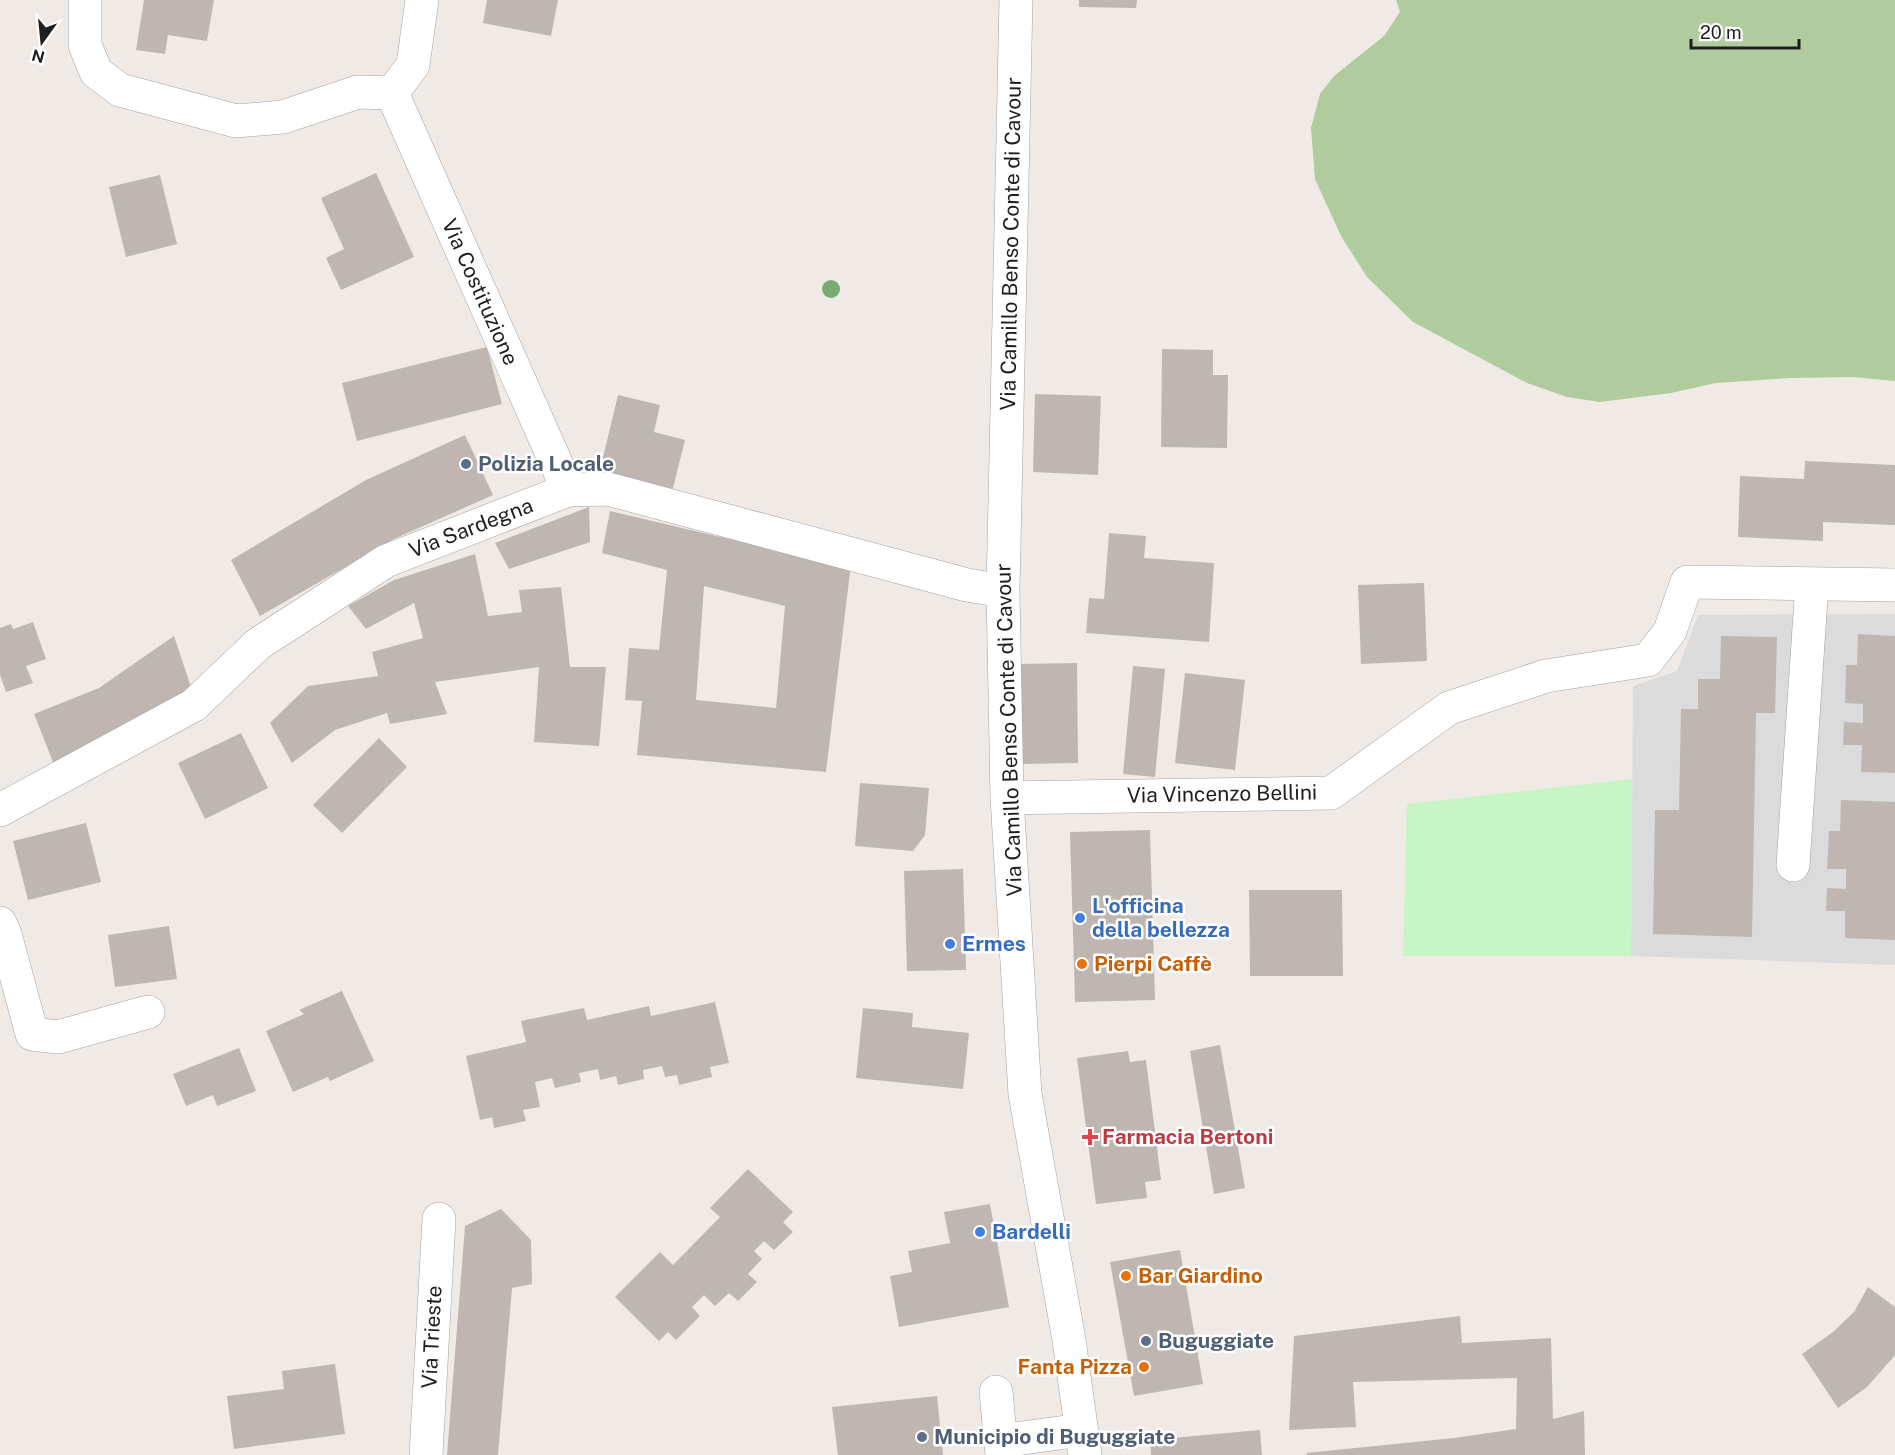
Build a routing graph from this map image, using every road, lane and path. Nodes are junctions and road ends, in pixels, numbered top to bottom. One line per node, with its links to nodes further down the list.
1 (85, 0): 4 (street)
2 (422, 0): 4 (street)
3 (1016, 0): 8 (street, Via Camillo Benso Conte di Cavour)
4 (392, 93): 5 (street, Via Costituzione)
5 (568, 490): 8 (street, Via Sardegna); 10 (street, Via Sardegna)
6 (1812, 584): 7 (street, Via Vincenzo Bellini); 9 (street, Via Vincenzo Bellini); 11 (street)
7 (1895, 585)
8 (1003, 591): 9 (street, Via Camillo Benso Conte di Cavour)
9 (1007, 798): 16 (street, Via Camillo Benso Conte di Cavour)
10 (0, 810)
11 (1793, 865)
12 (0, 923): 13 (street)
13 (148, 1012)
14 (439, 1219): 18 (street, Via Trieste)
15 (996, 1392): 17 (street)
16 (1083, 1442): 17 (street)
17 (1002, 1448)
18 (426, 1455)

